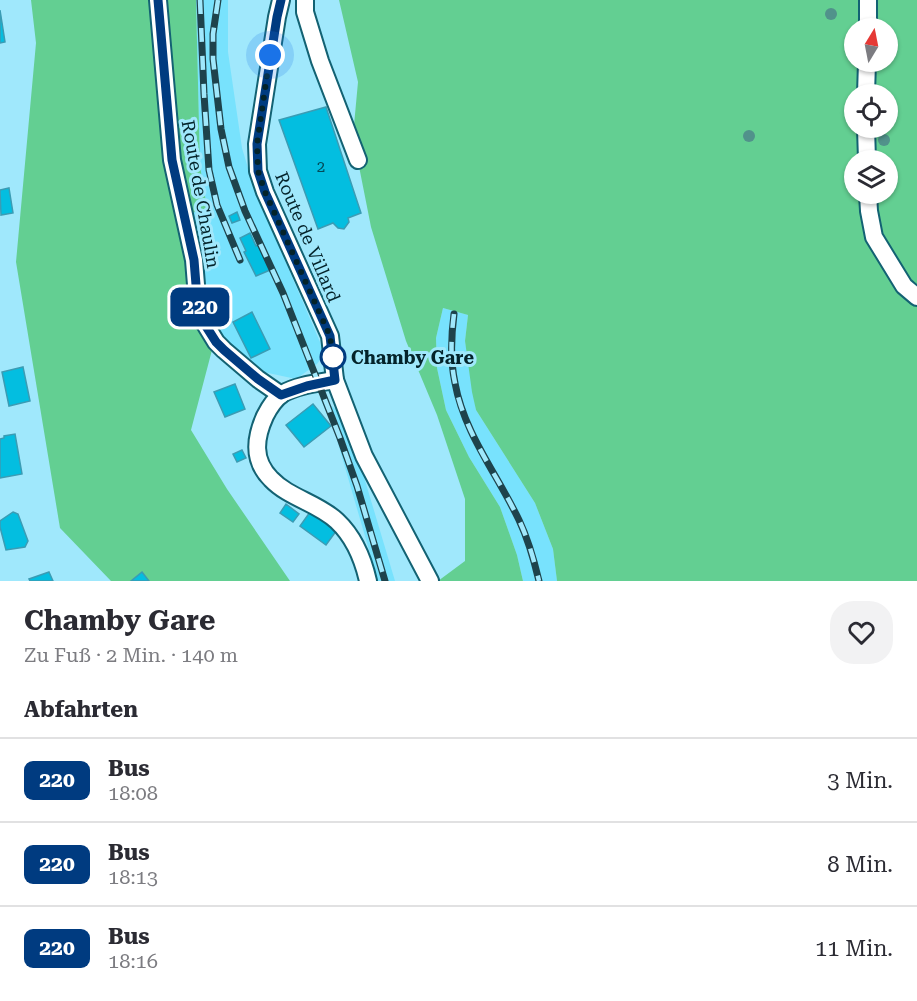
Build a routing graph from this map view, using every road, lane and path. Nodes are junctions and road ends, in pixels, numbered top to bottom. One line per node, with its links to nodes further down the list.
1 (158, 0): 10 (street, Route de Chaulin)
2 (281, 0): 9 (street, Route de Villard)
3 (305, 0): 6 (street)
4 (868, 0): 5 (street)
5 (868, 18)
6 (358, 160)
7 (869, 204): 8 (street)
8 (917, 297)
9 (335, 380): 10 (street); 12 (street, Route de Villard)
10 (281, 395): 11 (street)
11 (368, 581)
12 (430, 581)

